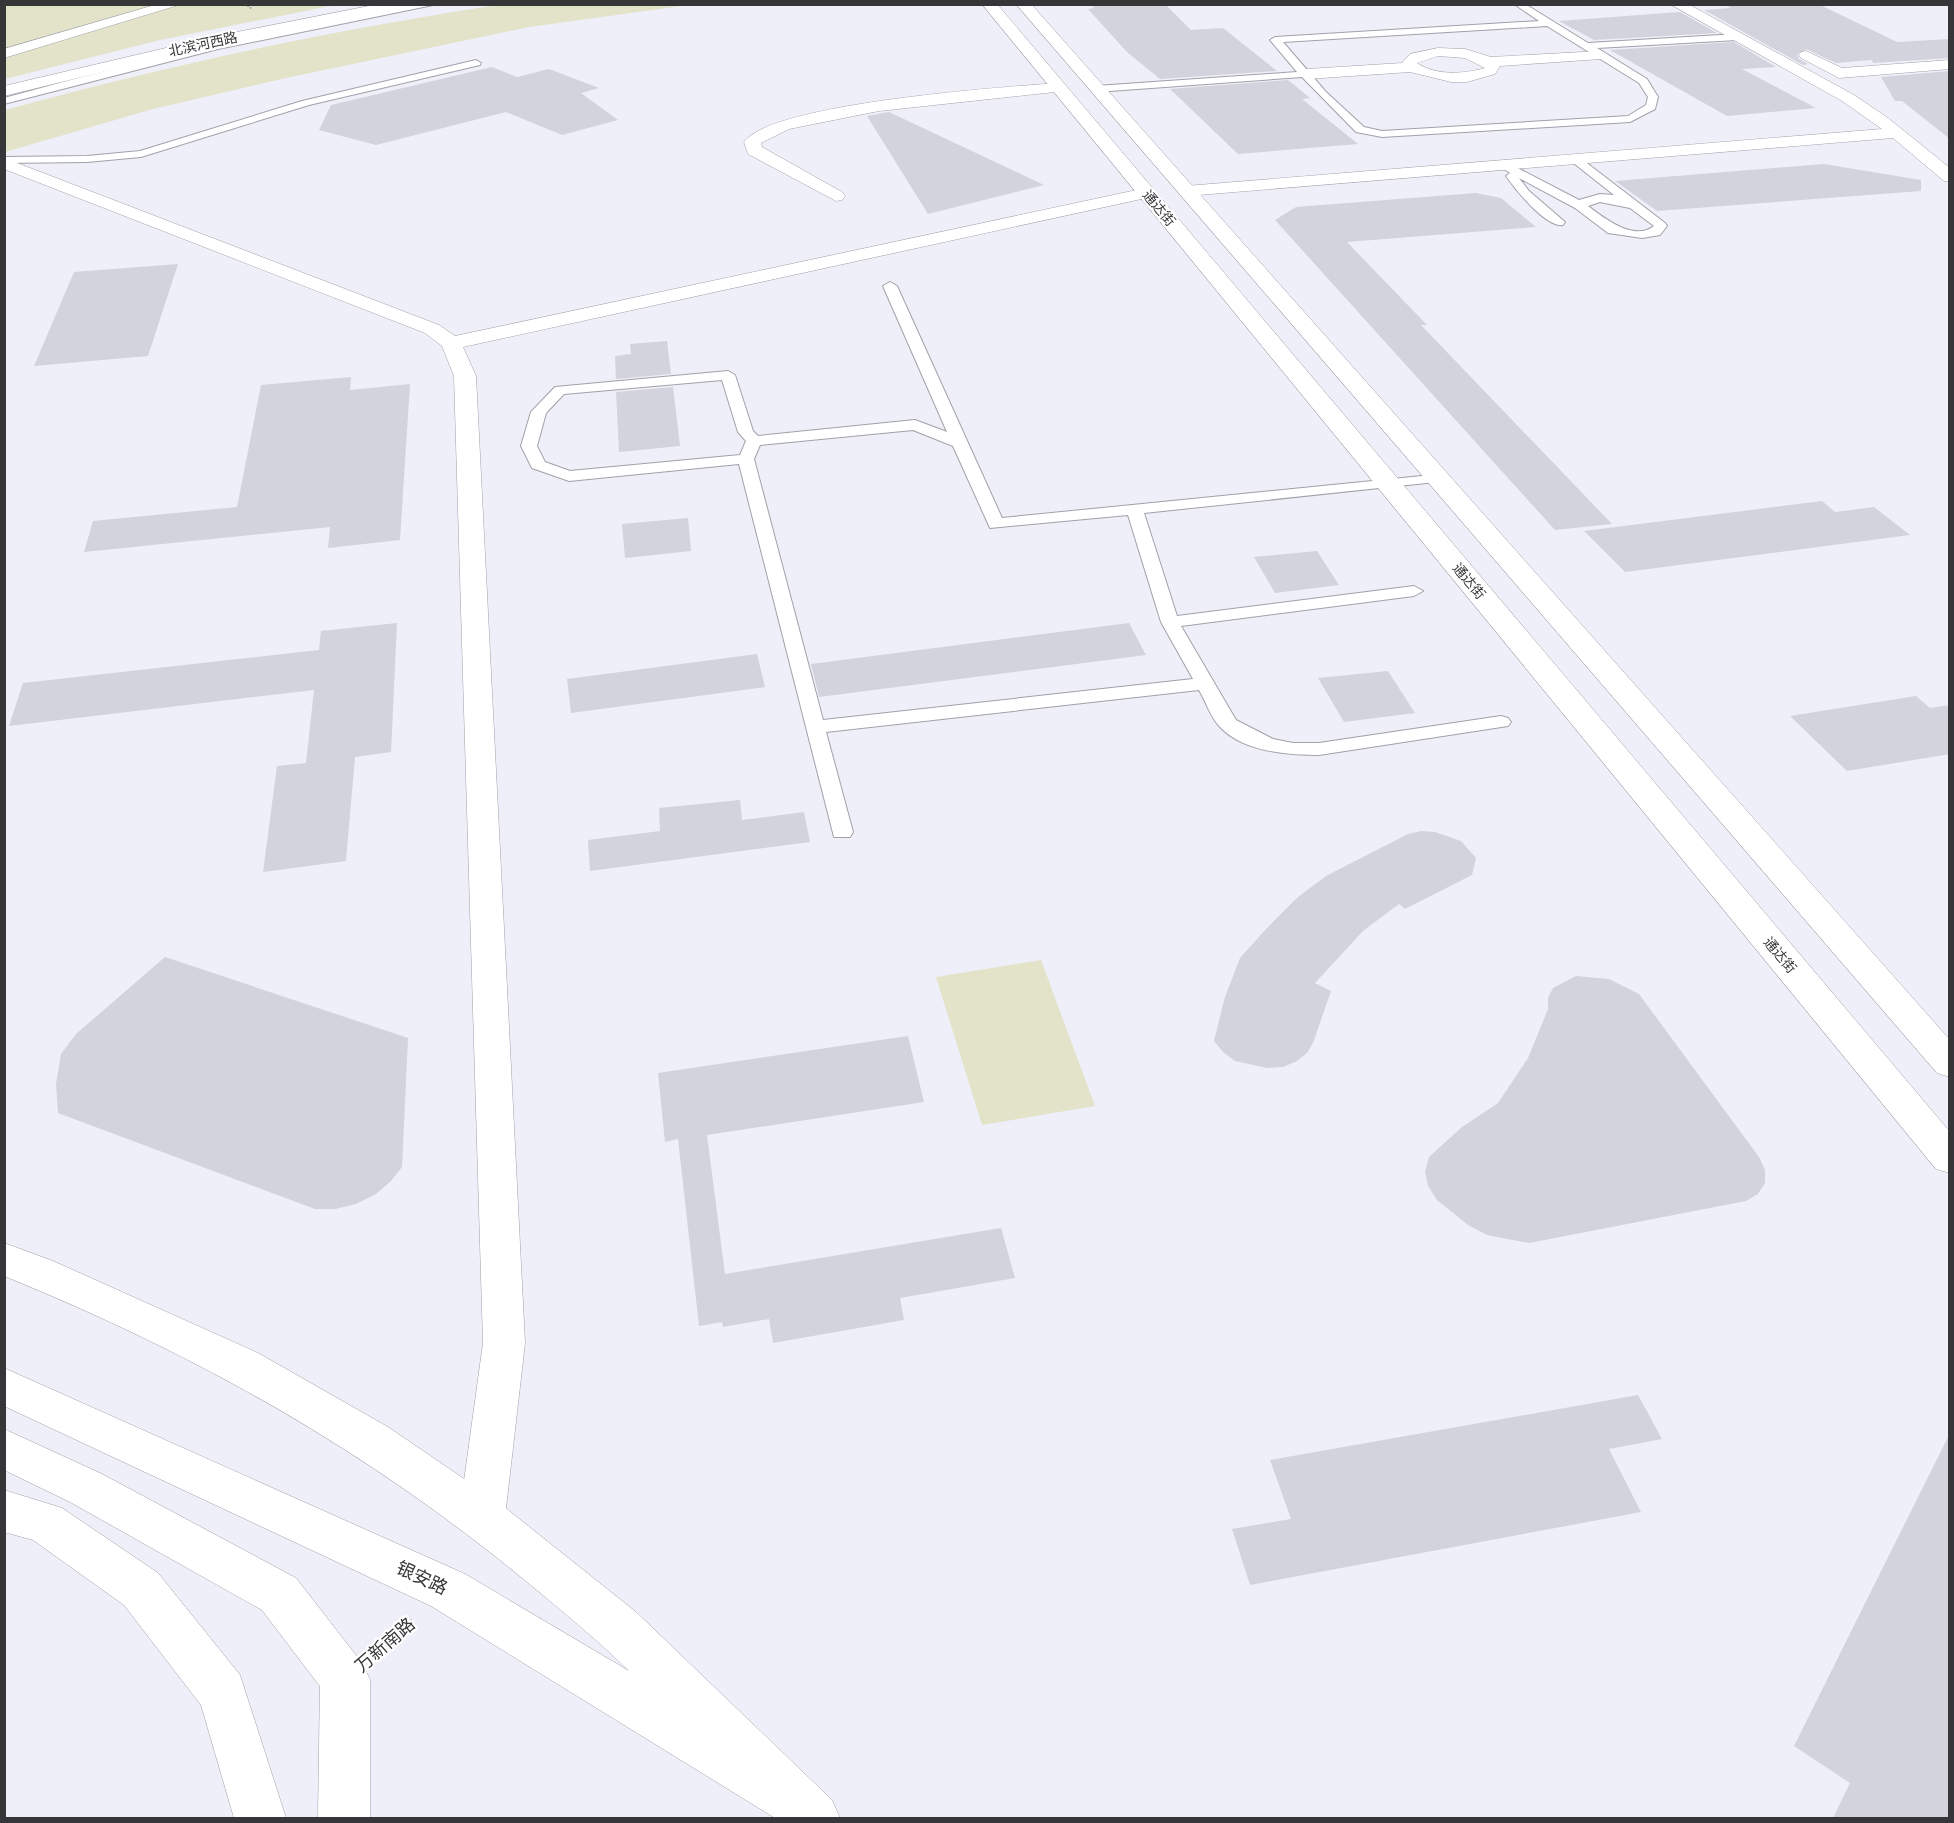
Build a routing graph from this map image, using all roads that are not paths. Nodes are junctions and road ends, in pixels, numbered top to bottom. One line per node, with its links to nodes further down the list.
1 (175, 4): 15 (main road)
2 (350, 4): 22 (main road, 北滨河西路)
3 (403, 4): 25 (main road, 北滨河西路)
4 (434, 4): 26 (lane)
5 (989, 4): 23 (main road, 通达街)
6 (1023, 4): 24 (main road)
7 (1518, 4): 9 (lane)
8 (1677, 4): 10 (main road)
9 (1549, 23): 12 (lane); 21 (lane)
10 (1737, 37): 11 (lane); 27 (main road)
11 (1693, 40): 12 (lane); 14 (lane)
12 (1587, 46): 16 (lane)
13 (1789, 46): 19 (main road)
14 (1633, 53)
15 (4, 54)
16 (1601, 55): 17 (main road); 21 (lane)
17 (1490, 62): 20 (main road); 20 (main road)
18 (476, 63): 29 (lane)
19 (1950, 64)
20 (1412, 67): 21 (main road)
21 (1306, 74): 24 (lane)
22 (4, 80)
23 (1059, 88): 33 (main road, 通达街); 34 (main road)
24 (1096, 89): 32 (main road)
25 (4, 91)
26 (4, 101)
27 (1896, 133): 28 (main road); 31 (main road)
28 (1575, 159): 30 (main road); 35 (lane)
29 (4, 162): 39 (main road)
30 (1504, 165): 32 (main road); 36 (lane); 37 (lane)
31 (1950, 177)
32 (1186, 191): 43 (main road)
33 (1146, 193): 39 (main road); 44 (main road, 通达街)
34 (836, 196)
35 (1630, 202): 36 (lane); 36 (lane)
36 (1579, 205)
37 (1559, 222)
38 (890, 286): 41 (lane)
39 (451, 343): 58 (main road)
40 (754, 441): 41 (lane); 42 (lane); 42 (lane)
41 (960, 442): 45 (lane)
42 (746, 459): 50 (lane)
43 (1436, 477): 44 (lane); 52 (main road)
44 (1387, 482): 45 (lane); 53 (main road, 通达街)
45 (1134, 509): 47 (lane)
46 (1414, 591): 47 (lane)
47 (1170, 622): 48 (lane)
48 (1204, 684): 49 (lane); 50 (lane)
49 (1502, 722)
50 (815, 727): 51 (lane)
51 (842, 832)
52 (1950, 1064)
53 (1950, 1159)
54 (4, 1259): 58 (main road)
55 (4, 1386): 59 (main road, 银安路)
56 (4, 1448): 61 (main road, 万新南路)
57 (4, 1510): 60 (main road)
58 (482, 1517): 59 (main road)
59 (801, 1807)
60 (260, 1818)
61 (344, 1818)

